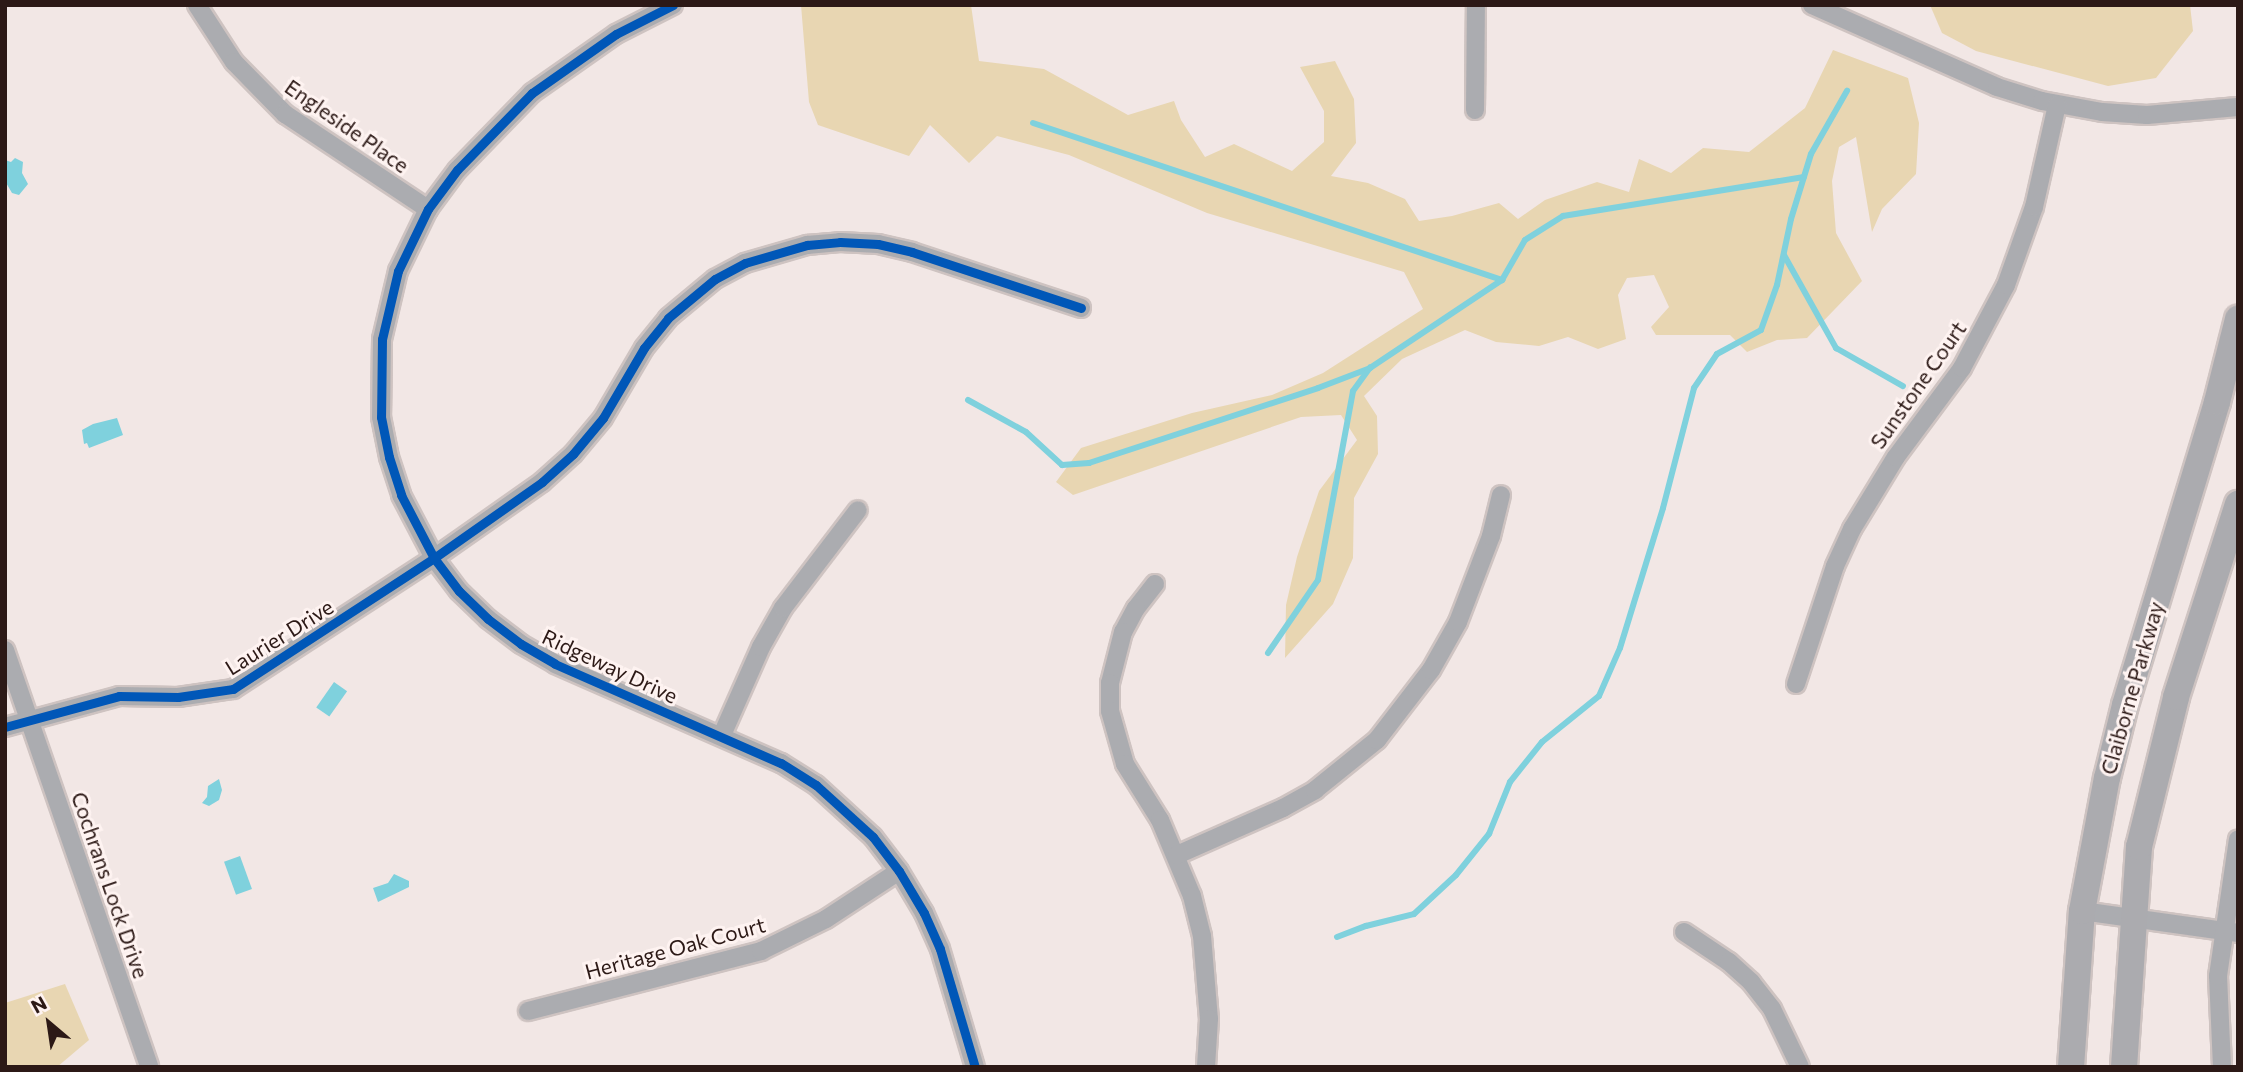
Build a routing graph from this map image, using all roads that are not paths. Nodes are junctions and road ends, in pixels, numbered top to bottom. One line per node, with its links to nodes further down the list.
1 (197, 5): 8 (street, Engleside Place)
2 (673, 5): 8 (street, Ridgeway Drive)
3 (1476, 5): 7 (street)
4 (1812, 5): 5 (street)
5 (2057, 104): 6 (street); 17 (street, Sunstone Court)
6 (2238, 107)
7 (1475, 110)
8 (428, 209): 14 (street, Ridgeway Drive)
9 (1081, 308): 14 (street, Laurier Drive)
10 (2238, 319): 24 (main road, Claiborne Parkway)
11 (1502, 495): 22 (street)
12 (2238, 504): 25 (main road)
13 (858, 510): 20 (street)
14 (434, 558): 18 (street, Laurier Drive); 20 (street, Ridgeway Drive)
15 (1155, 584): 22 (street)
16 (5, 650): 18 (street, Cochrans Lock Drive)
17 (1796, 684)
18 (27, 720): 19 (street, Laurier Drive); 29 (street, Cochrans Lock Drive)
19 (5, 727)
20 (722, 735): 23 (street, Ridgeway Drive)
21 (2238, 839): 27 (street)
22 (1177, 855): 31 (street)
23 (899, 871): 28 (street, Heritage Oak Court); 30 (street, Ridgeway Drive)
24 (2082, 911): 25 (street); 33 (main road, Claiborne Parkway)
25 (2133, 919): 27 (street); 34 (main road)
26 (1684, 932): 32 (street)
27 (2230, 933): 35 (street)
28 (528, 1011)
29 (149, 1067)
30 (975, 1067)
31 (1206, 1067)
32 (1800, 1067)
33 (2071, 1067)
34 (2124, 1067)
35 (2222, 1067)

